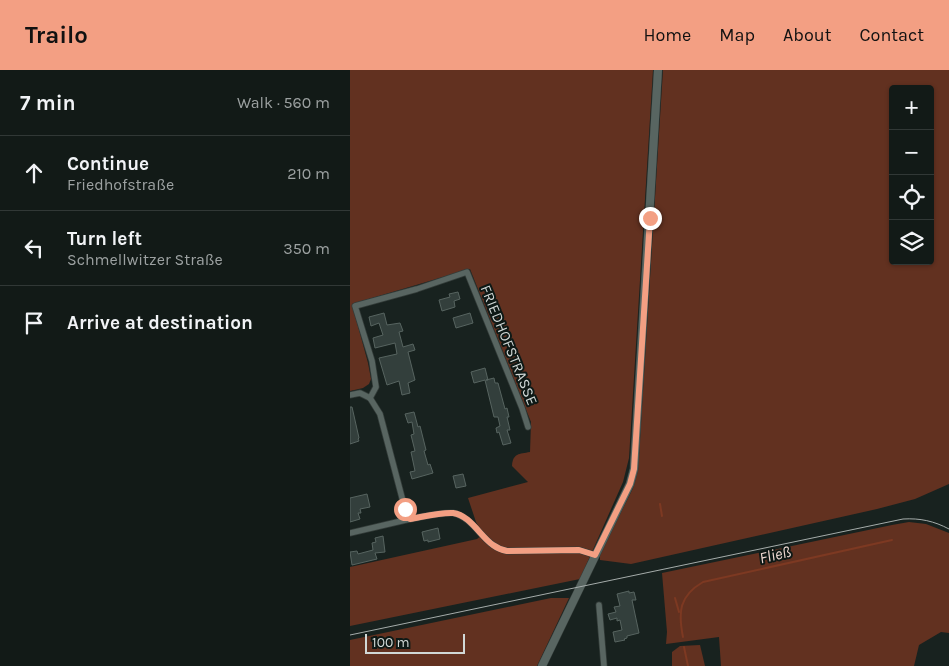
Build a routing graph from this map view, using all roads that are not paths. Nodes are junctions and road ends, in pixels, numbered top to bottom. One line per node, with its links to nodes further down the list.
1 (658, 70): 7 (street)
2 (350, 395): 3 (street)
3 (370, 398): 4 (street, FRIEDHOFSTRASSE); 5 (street)
4 (528, 427)
5 (410, 519): 6 (street); 7 (street)
6 (350, 533)
7 (595, 555): 9 (street)
8 (599, 605): 10 (street)
9 (542, 666)
10 (604, 666)

